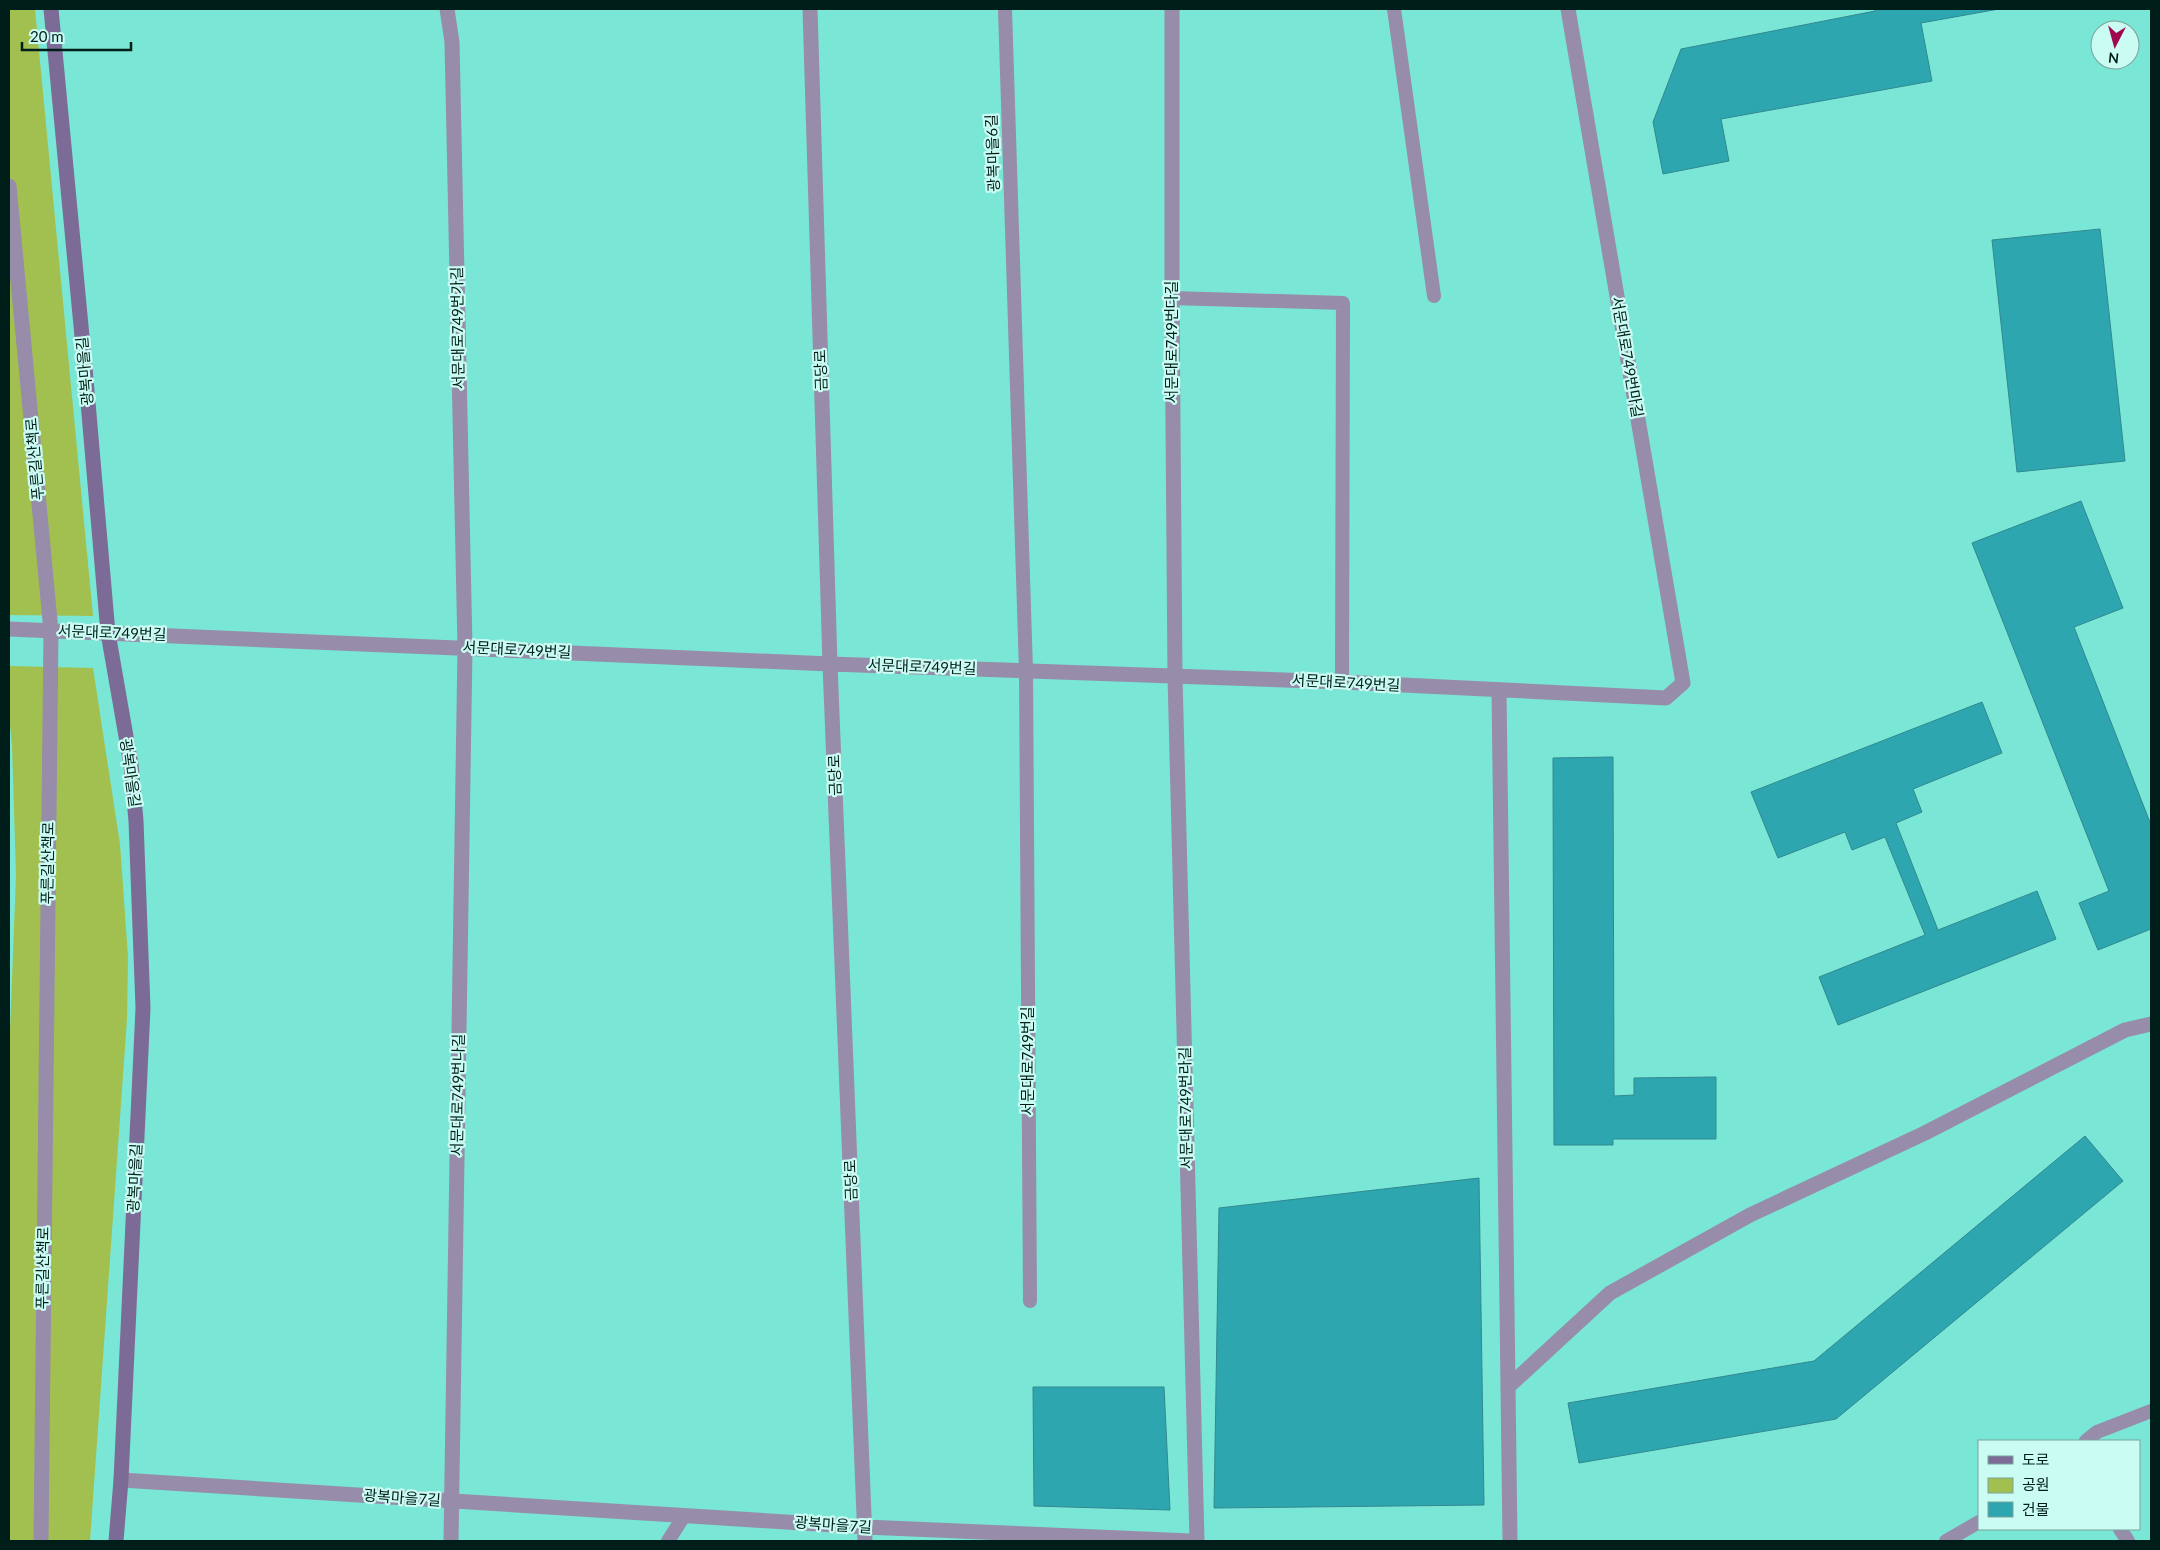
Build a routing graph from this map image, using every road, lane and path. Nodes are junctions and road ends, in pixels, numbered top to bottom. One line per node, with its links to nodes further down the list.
1 (51, 9): 14 (street, 광복마을길)
2 (447, 9): 15 (street, 서문대로749번가길)
3 (810, 9): 16 (street, 금당로)
4 (1005, 9): 10 (lane, 광복마을6길)
5 (1172, 9): 11 (street, 서문대로749번다길)
6 (1394, 9): 9 (lane)
7 (1568, 9): 21 (street, 서문대로749번마길)
8 (9, 186): 13 (street, 푸른길산책로)
9 (1434, 296)
10 (1014, 297): 17 (lane, 서문대로749번길)
11 (1172, 298): 18 (street, 서문대로749번다길); 19 (lane)
12 (9, 629): 13 (street, 서문대로749번길)
13 (51, 631): 14 (street, 서문대로749번길); 34 (street, 푸른길산책로)
14 (108, 633): 15 (street, 서문대로749번길); 27 (street, 광복마을길)
15 (464, 648): 16 (street, 서문대로749번길); 28 (street, 서문대로749번나길)
16 (830, 664): 17 (street, 서문대로749번길); 32 (street, 금당로)
17 (1026, 671): 18 (street, 서문대로749번길); 23 (lane, 서문대로749번길)
18 (1175, 676): 19 (street, 서문대로749번길); 39 (street, 서문대로749번라길)
19 (1342, 682): 20 (street, 서문대로749번길)
20 (1499, 691): 21 (street, 서문대로749번길); 24 (street)
21 (1666, 698)
22 (2151, 1024): 24 (street)
23 (1030, 1301)
24 (1508, 1387): 40 (street)
25 (2151, 1411): 26 (lane)
26 (2087, 1440)
27 (120, 1480): 28 (street, 광복마을7길); 35 (street, 광복마을길)
28 (453, 1501): 29 (street, 광복마을7길); 36 (street, 서문대로749번나길)
29 (684, 1516): 32 (street, 광복마을7길); 37 (lane)
30 (1978, 1523): 41 (lane)
31 (2121, 1530): 42 (lane)
32 (865, 1534): 33 (street, 광복마을7길)
33 (1131, 1540): 38 (street, 광복마을7길)
34 (41, 1541)
35 (116, 1541)
36 (451, 1541)
37 (668, 1541)
38 (1190, 1541)
39 (1197, 1541)
40 (1510, 1541)
41 (1946, 1541)
42 (2128, 1541)

